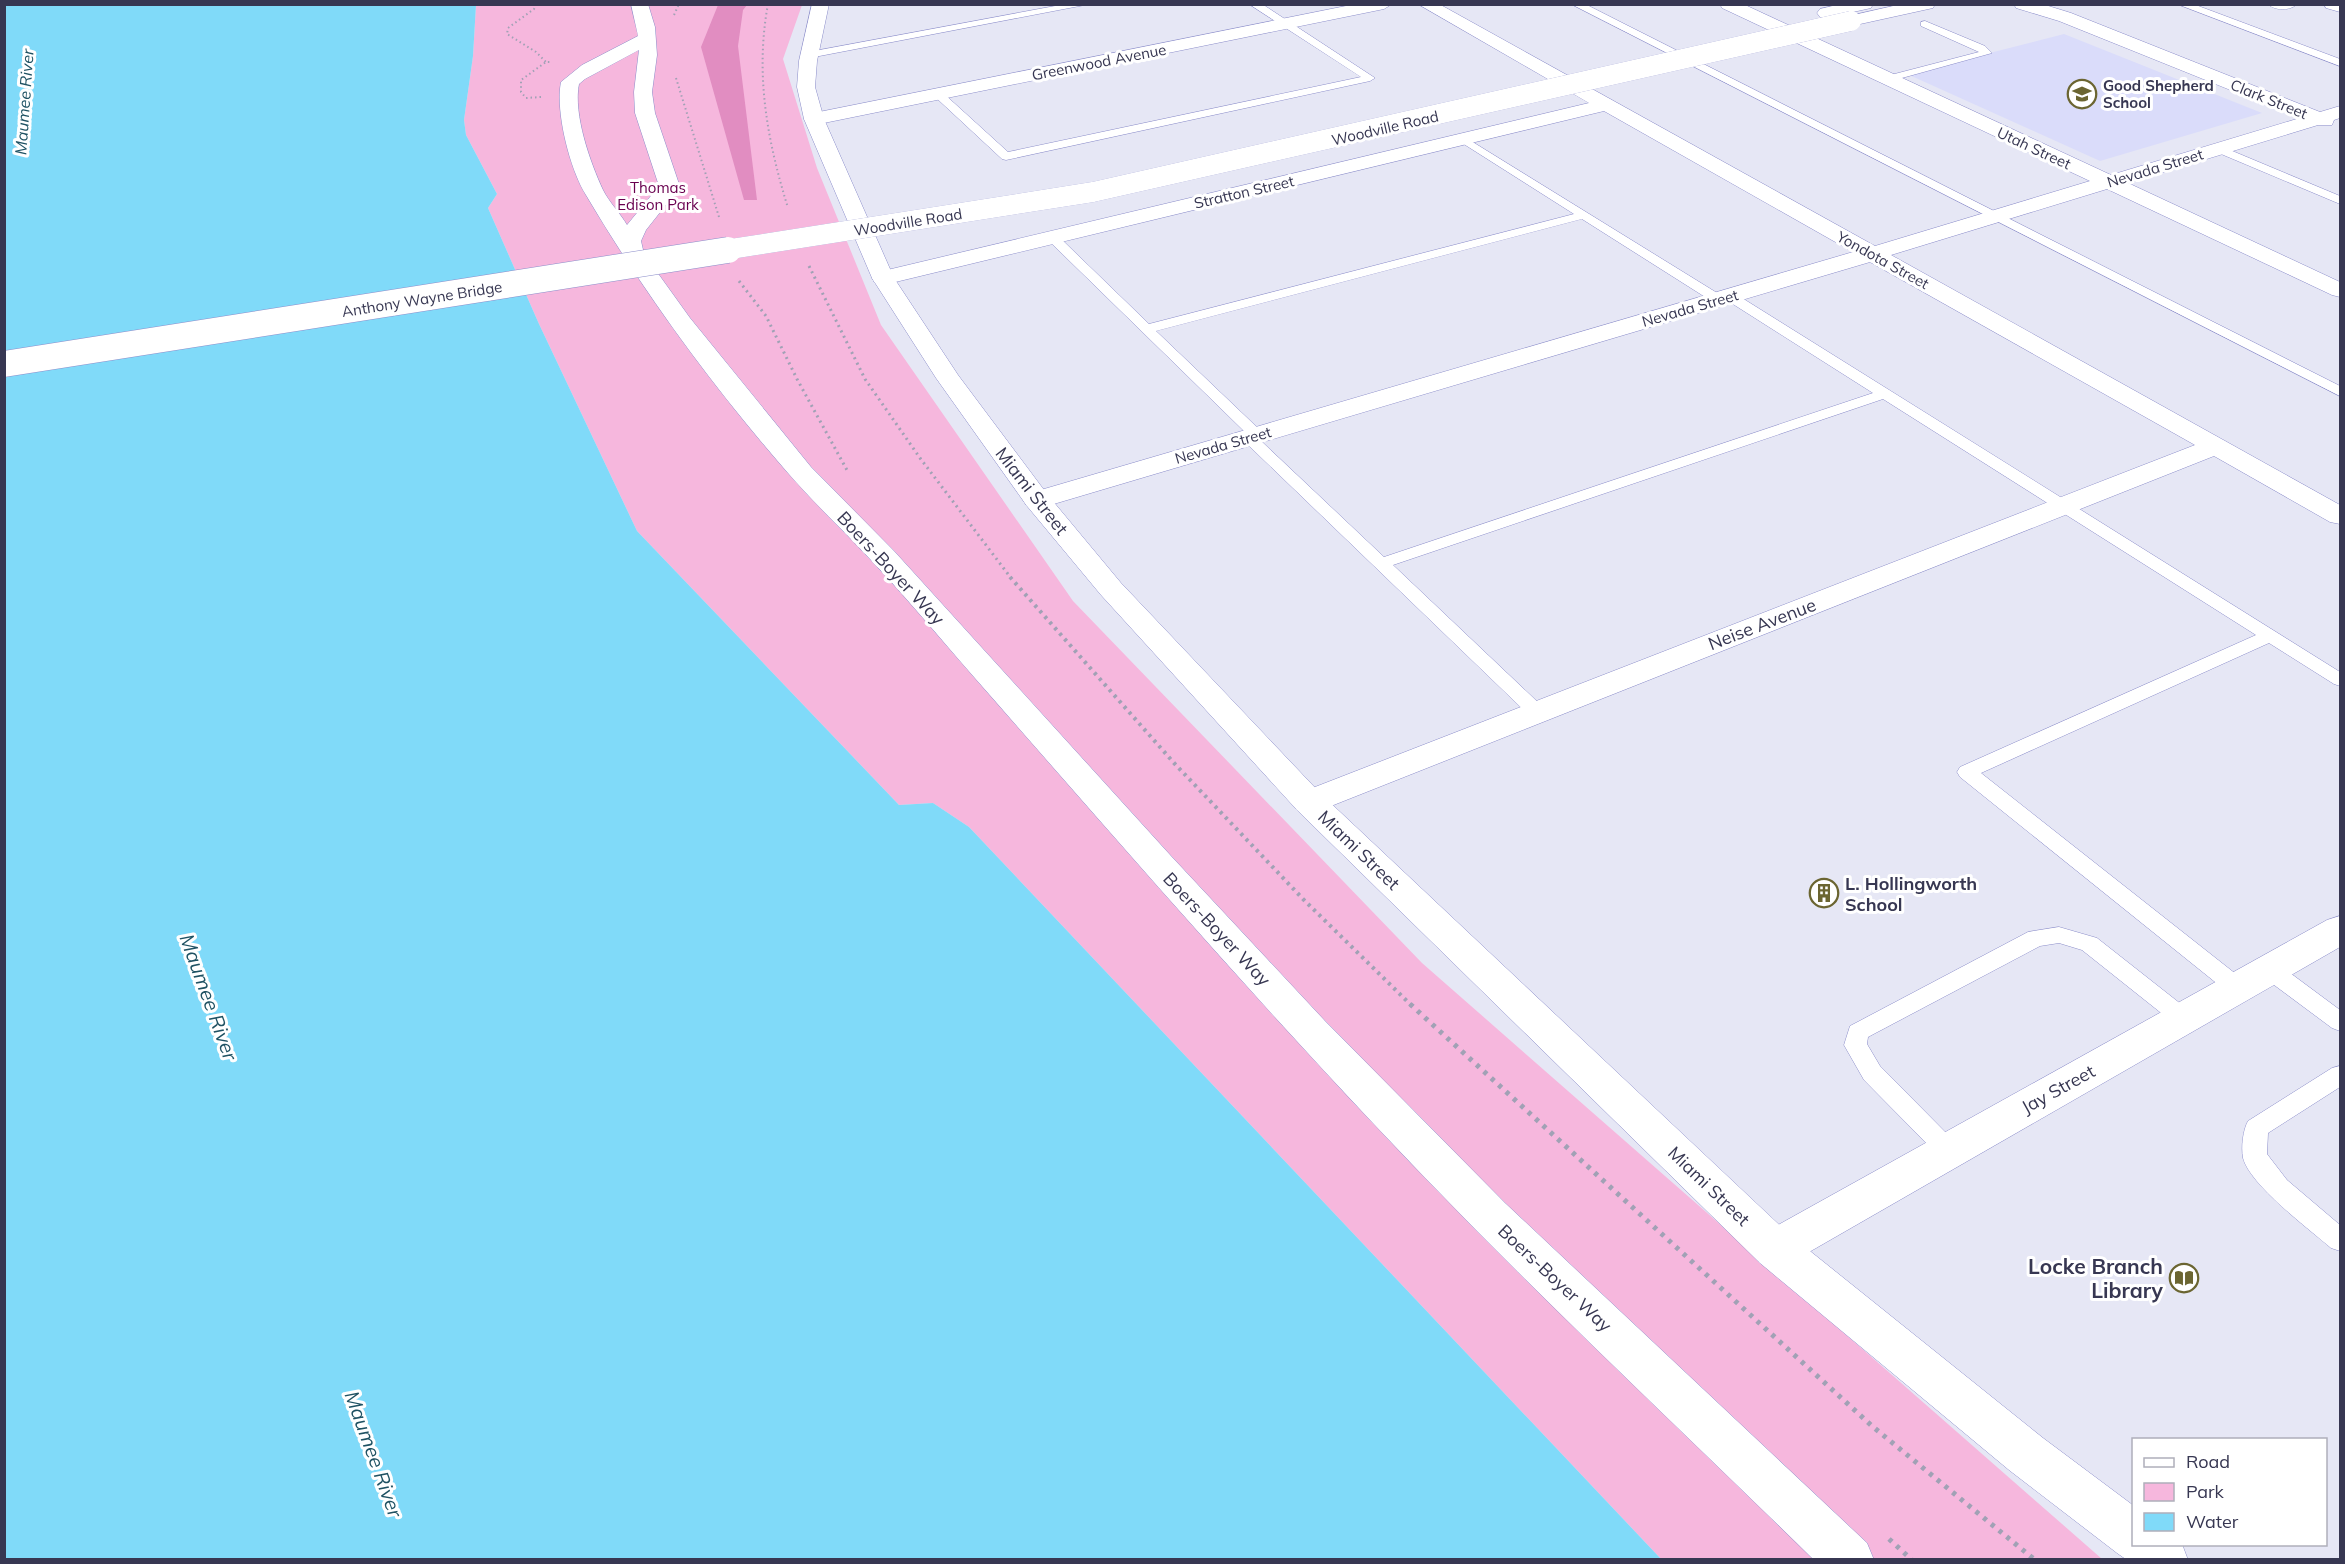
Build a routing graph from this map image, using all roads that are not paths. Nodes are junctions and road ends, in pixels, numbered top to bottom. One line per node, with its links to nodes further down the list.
1 (639, 4): 20 (street)
2 (821, 4): 21 (street, Miami Street)
3 (1085, 4): 21 (lane)
4 (1254, 4): 18 (lane)
5 (1384, 4): 18 (street, Greenwood Avenue)
6 (1426, 4): 25 (street, Yondota Street)
7 (1576, 4): 35 (lane)
8 (1728, 4): 23 (street, Utah Street)
9 (1865, 4): 36 (street, Woodville Road)
10 (1927, 4): 36 (street, Woodville Road, bridge)
11 (2022, 4): 17 (street, Clark Street)
12 (2182, 4): 22 (lane)
13 (2276, 4): 14 (street)
14 (2289, 4)
15 (2332, 4): 16 (street)
16 (2340, 8)
17 (2060, 11): 27 (street, Clark Street)
18 (1285, 24): 24 (street, Greenwood Avenue); 24 (lane)
19 (1925, 24): 23 (lane)
20 (647, 38): 38 (street); 38 (street, Boers-Boyer Way)
21 (809, 55): 28 (street, Miami Street)
22 (2340, 63)
23 (1887, 79): 32 (street, Utah Street)
24 (938, 94): 28 (street, Greenwood Avenue)
25 (1606, 105): 30 (street, Stratton Street); 39 (street, Yondota Street)
26 (2340, 112): 27 (street, Nevada Street)
27 (2318, 118): 29 (street, Clark Street); 31 (street, Nevada Street)
28 (813, 119): 40 (street, Miami Street)
29 (2340, 127)
30 (1463, 139): 34 (lane); 37 (street, Stratton Street)
31 (2218, 149): 32 (street, Nevada Street); 33 (lane)
32 (2108, 182): 35 (street, Nevada Street); 41 (street, Utah Street)
33 (2340, 200)
34 (1584, 215): 42 (lane); 43 (lane)
35 (1996, 216): 39 (street, Nevada Street); 46 (lane)
36 (833, 226): 44 (street, Anthony Wayne Bridge); 45 (street, Anthony Wayne Bridge, bridge)
37 (1052, 238): 40 (street, Stratton Street); 43 (lane)
38 (633, 254): 68 (street, Boers-Boyer Way)
39 (1872, 254): 42 (street, Nevada Street); 49 (street, Yondota Street)
40 (883, 278): 50 (street, Miami Street)
41 (2340, 290)
42 (1724, 298): 47 (lane); 48 (street, Nevada Street)
43 (1146, 328): 48 (lane)
44 (4, 348)
45 (4, 364)
46 (2340, 392)
47 (1884, 394): 51 (lane); 53 (lane)
48 (1253, 436): 50 (street, Nevada Street); 53 (lane)
49 (2216, 446): 51 (street, Neise Avenue); 52 (street, Yondota Street)
50 (1037, 500): 57 (street, Miami Street)
51 (2063, 506): 54 (lane); 56 (street, Neise Avenue)
52 (2340, 516)
53 (1383, 563): 56 (lane)
54 (2270, 636): 55 (lane); 59 (lane)
55 (2340, 680)
56 (1537, 712): 57 (street, Neise Avenue)
57 (1309, 802): 65 (street, Miami Street)
58 (2340, 930): 59 (street, Jay Street)
59 (2254, 979): 60 (street, Jay Street); 61 (lane)
60 (2183, 1018): 63 (street, Jay Street); 63 (lane)
61 (2340, 1022)
62 (2337, 1082): 64 (lane)
63 (1948, 1151): 65 (street, Jay Street)
64 (2340, 1240)
65 (1775, 1249): 66 (street, Miami Street)
66 (2132, 1535)
67 (2146, 1546): 69 (street)
68 (1850, 1560)
69 (2164, 1560)

